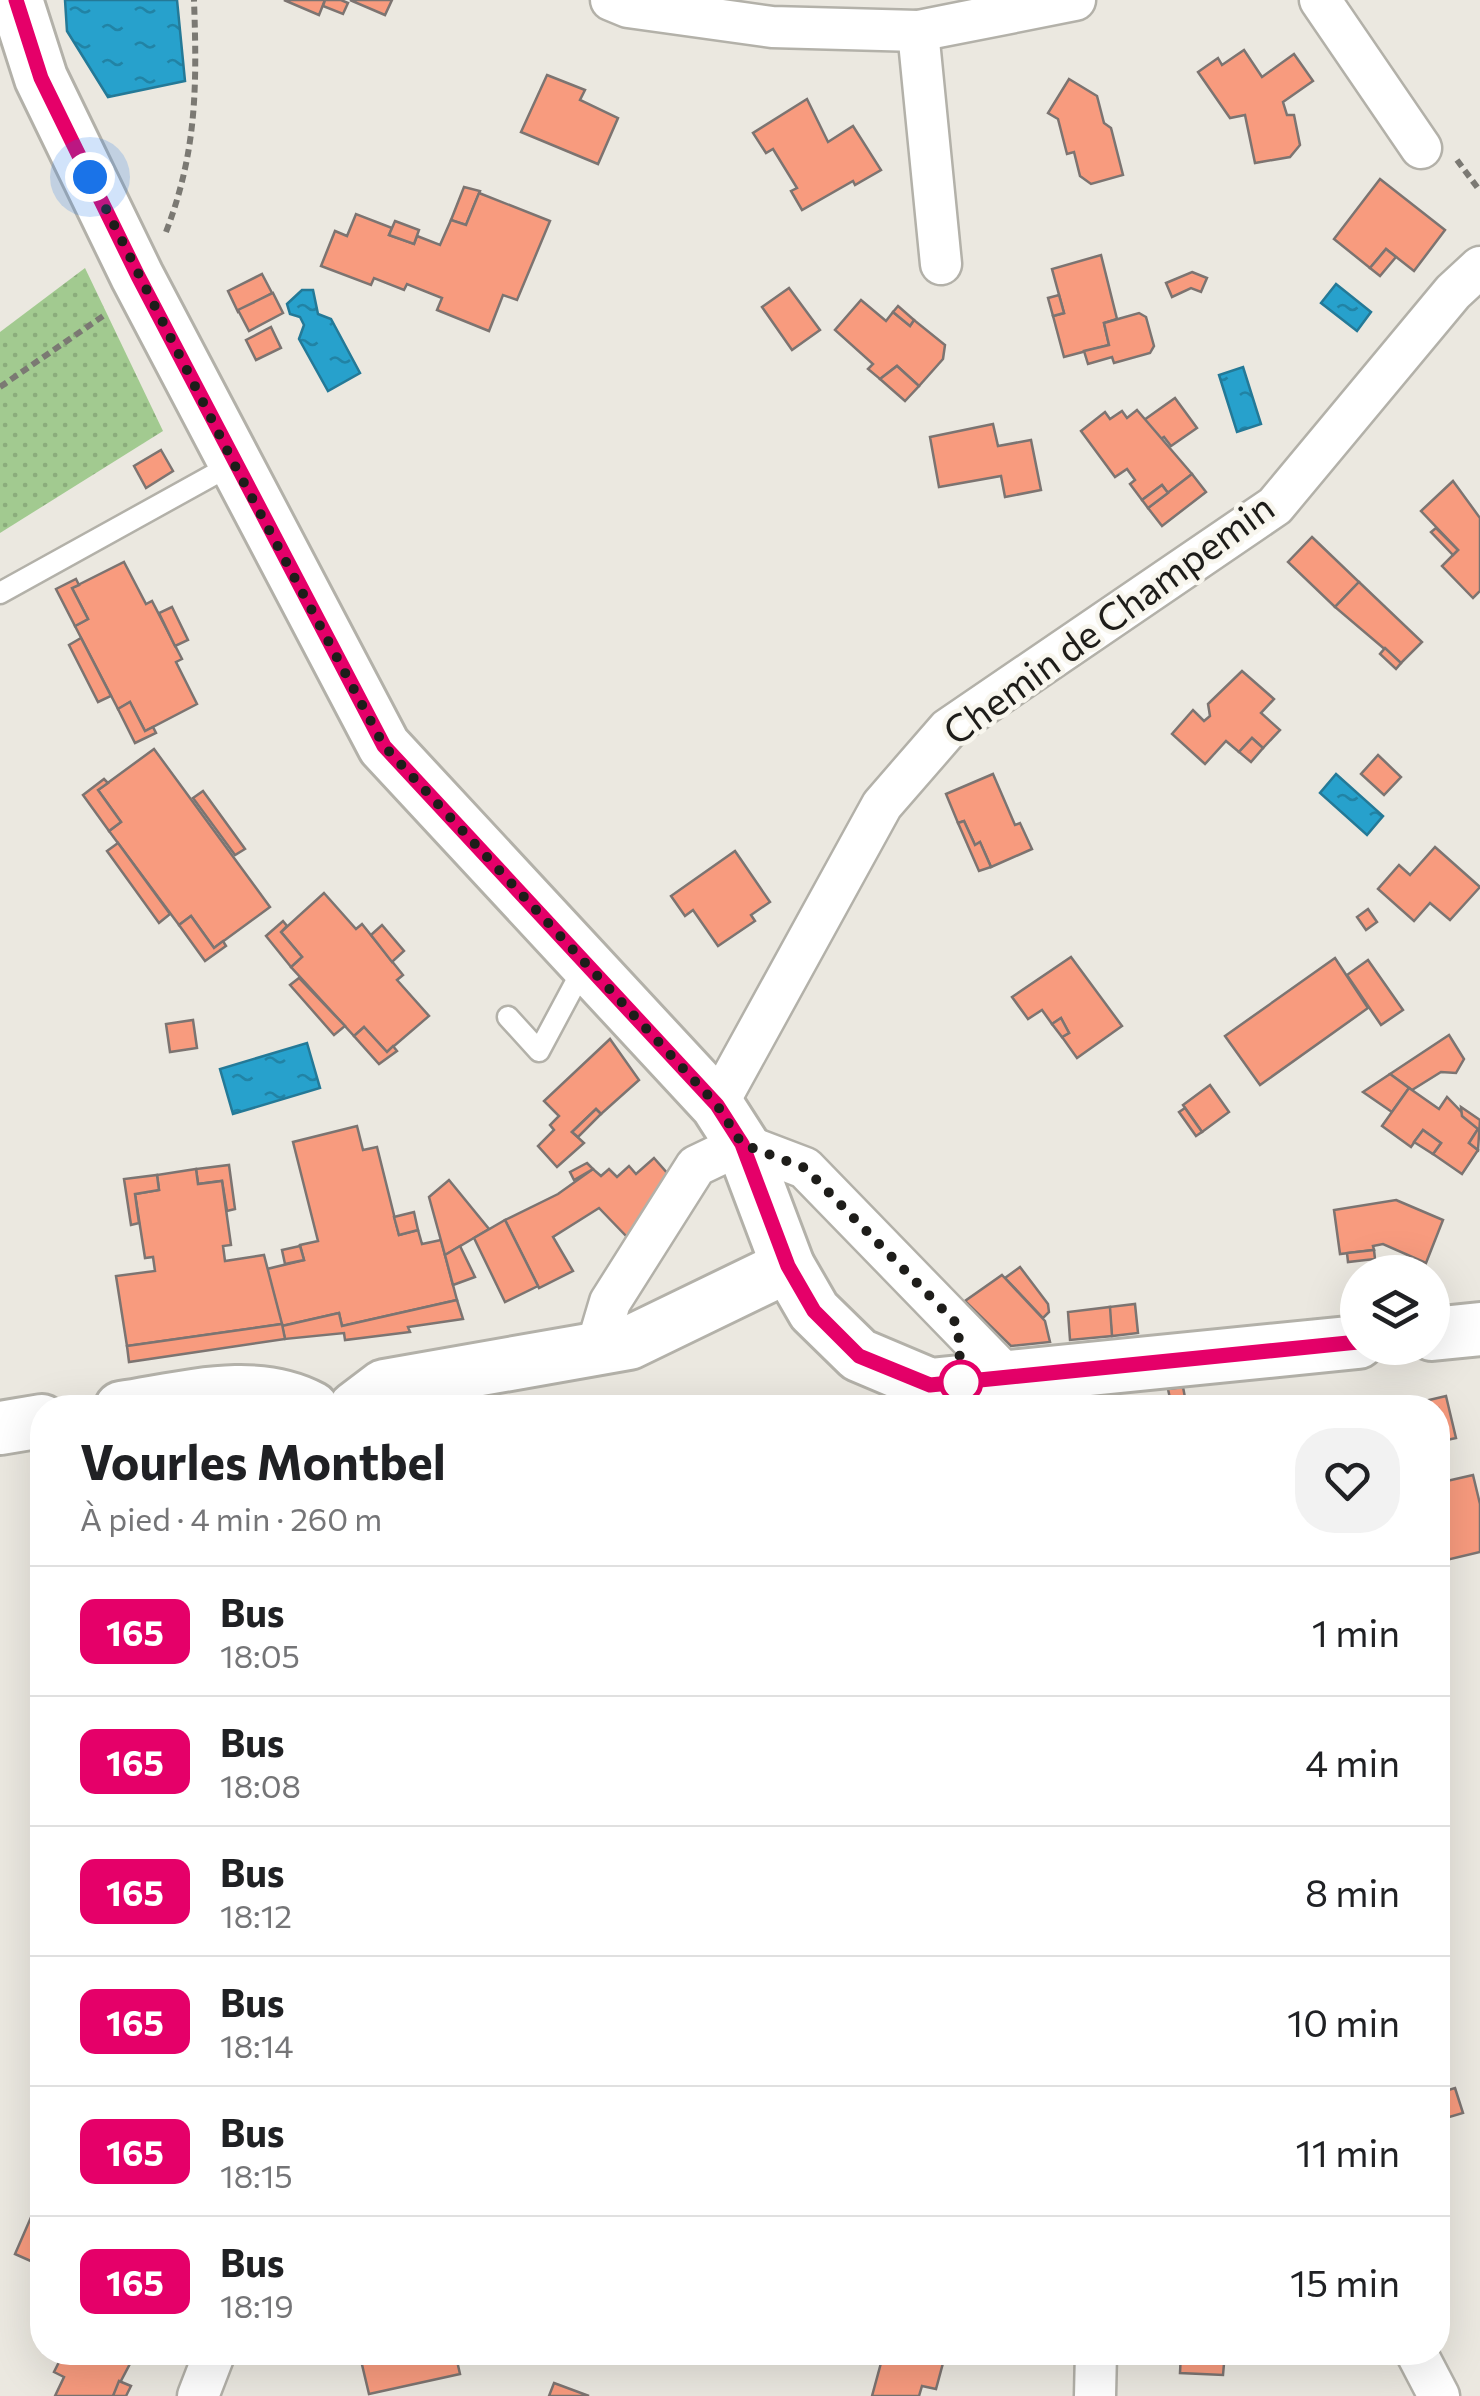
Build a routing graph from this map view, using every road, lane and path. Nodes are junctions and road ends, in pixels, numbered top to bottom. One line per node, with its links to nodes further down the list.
1 (16, 0): 11 (street)
2 (194, 0): 11 (path)
3 (610, 0): 6 (street)
4 (1075, 0): 7 (street)
5 (1320, 0): 8 (street)
6 (844, 16): 7 (street)
7 (918, 31): 9 (street)
8 (1420, 148)
9 (941, 264)
10 (1480, 267): 17 (street, Chemin de Champemin)
11 (138, 276): 12 (path); 13 (street)
12 (0, 387)
13 (234, 464): 14 (lane); 15 (street)
14 (0, 593)
15 (587, 962): 16 (lane); 17 (street)
16 (508, 1017)
17 (730, 1124): 18 (street); 22 (street); 23 (street)
18 (788, 1266): 22 (street); 23 (street)
19 (1480, 1329): 20 (street)
20 (1450, 1332)
21 (1340, 1345): 23 (street)
22 (596, 1348): 26 (street)
23 (1012, 1392)
24 (212, 1395): 25 (street)
25 (277, 1395)
26 (372, 1395)
27 (30, 1423): 28 (street)
28 (0, 1428)
29 (210, 2365): 32 (street)
30 (1096, 2365): 33 (street)
31 (1423, 2365): 34 (street)
32 (198, 2396)
33 (1095, 2396)
34 (1440, 2396)

